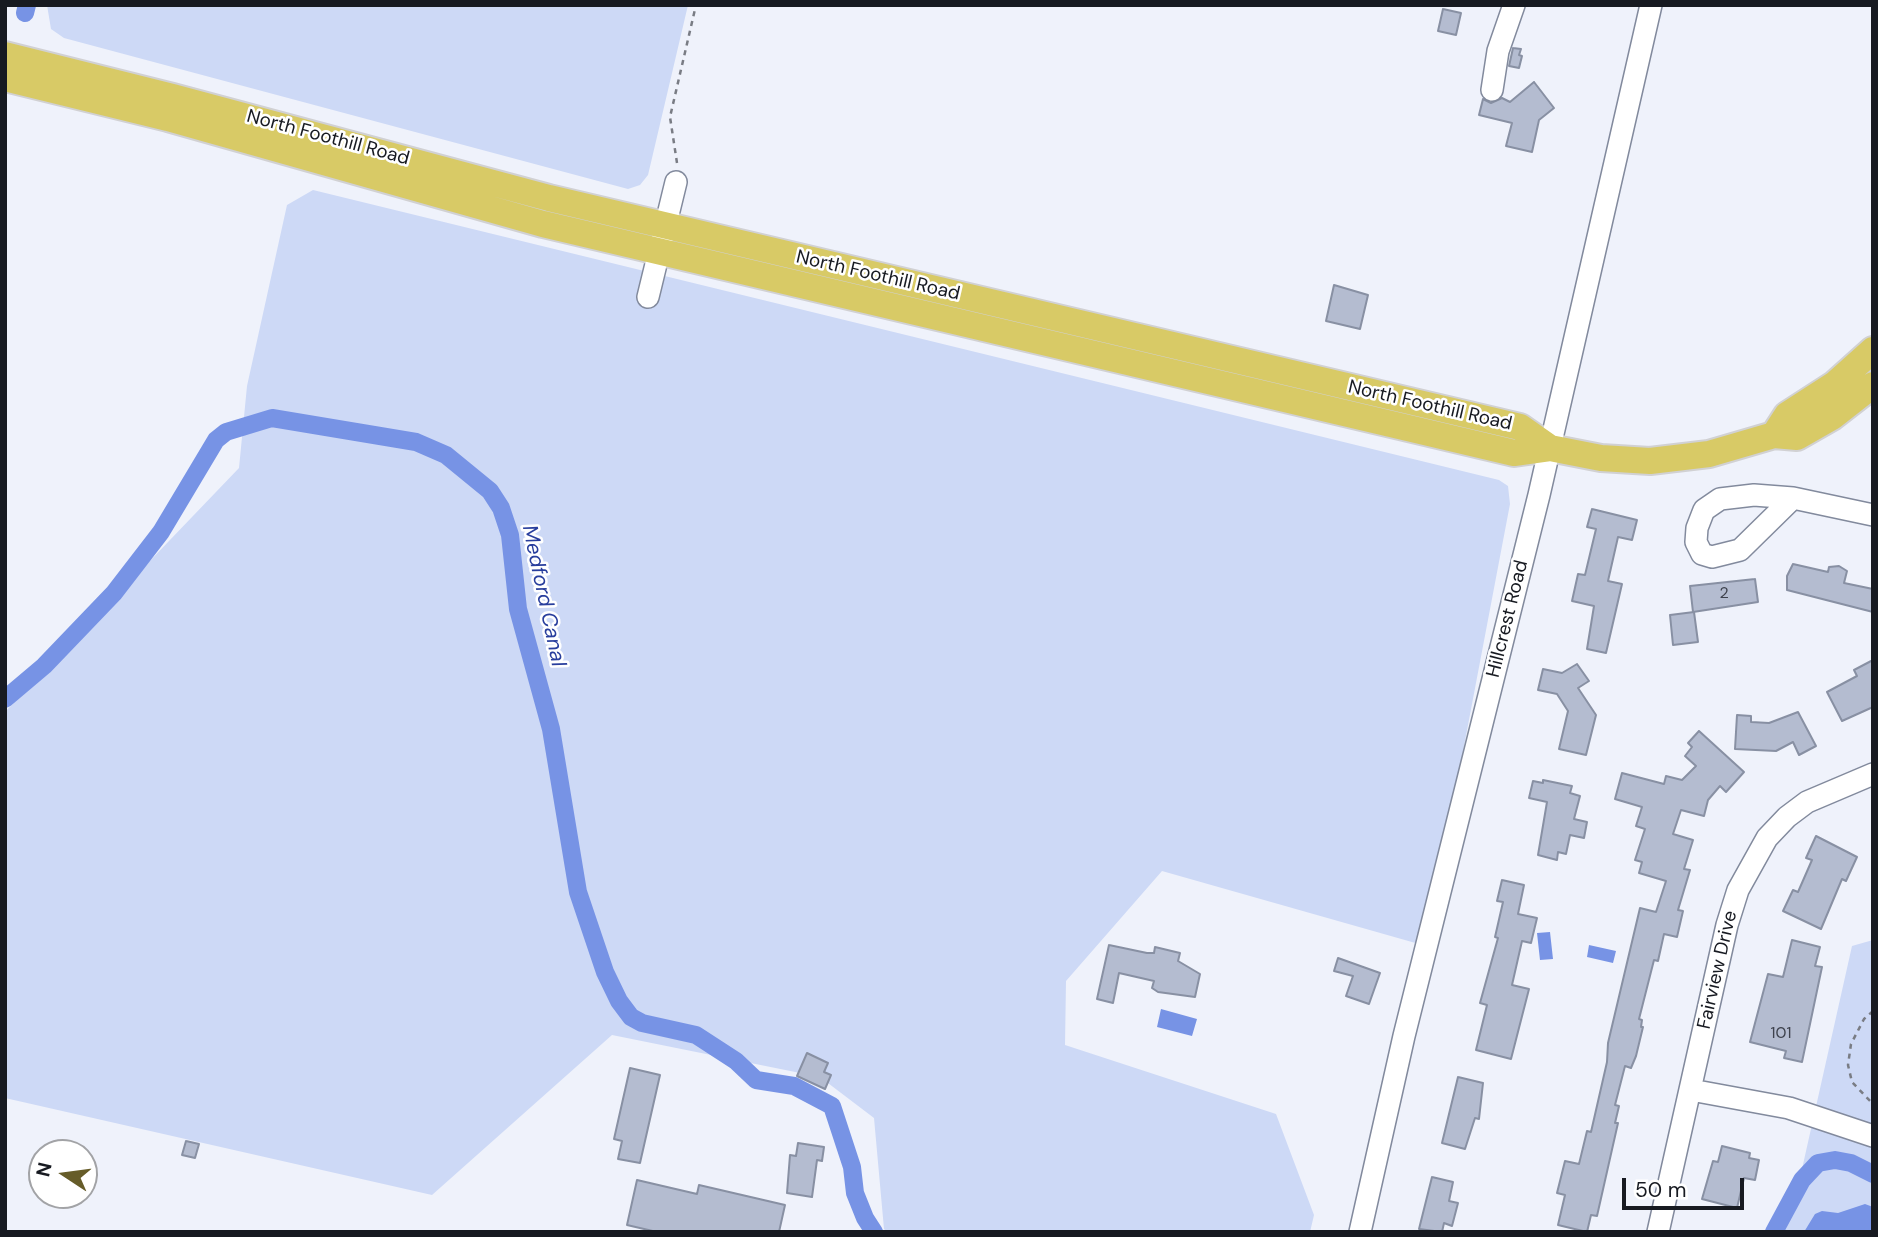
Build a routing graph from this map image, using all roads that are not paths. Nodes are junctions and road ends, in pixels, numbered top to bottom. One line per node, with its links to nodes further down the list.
1 (1514, 5): 5 (street)
2 (1651, 5): 13 (street, Hillcrest Road)
3 (5, 55): 7 (main road, North Foothill Road)
4 (5, 78): 8 (main road, North Foothill Road)
5 (1492, 90)
6 (676, 182): 7 (street)
7 (665, 226): 8 (street); 13 (main road, North Foothill Road)
8 (659, 252): 9 (street); 13 (main road, North Foothill Road)
9 (649, 297)
10 (1873, 350): 12 (main road)
11 (1873, 385): 12 (main road)
12 (1774, 435): 13 (main road)
13 (1550, 448): 19 (street, Hillcrest Road)
14 (1793, 498): 15 (street)
15 (1873, 515)
16 (1873, 774): 17 (street, Fairview Drive)
17 (1691, 1090): 18 (street); 20 (street, Fairview Drive)
18 (1873, 1136)
19 (1360, 1232)
20 (1658, 1232)

